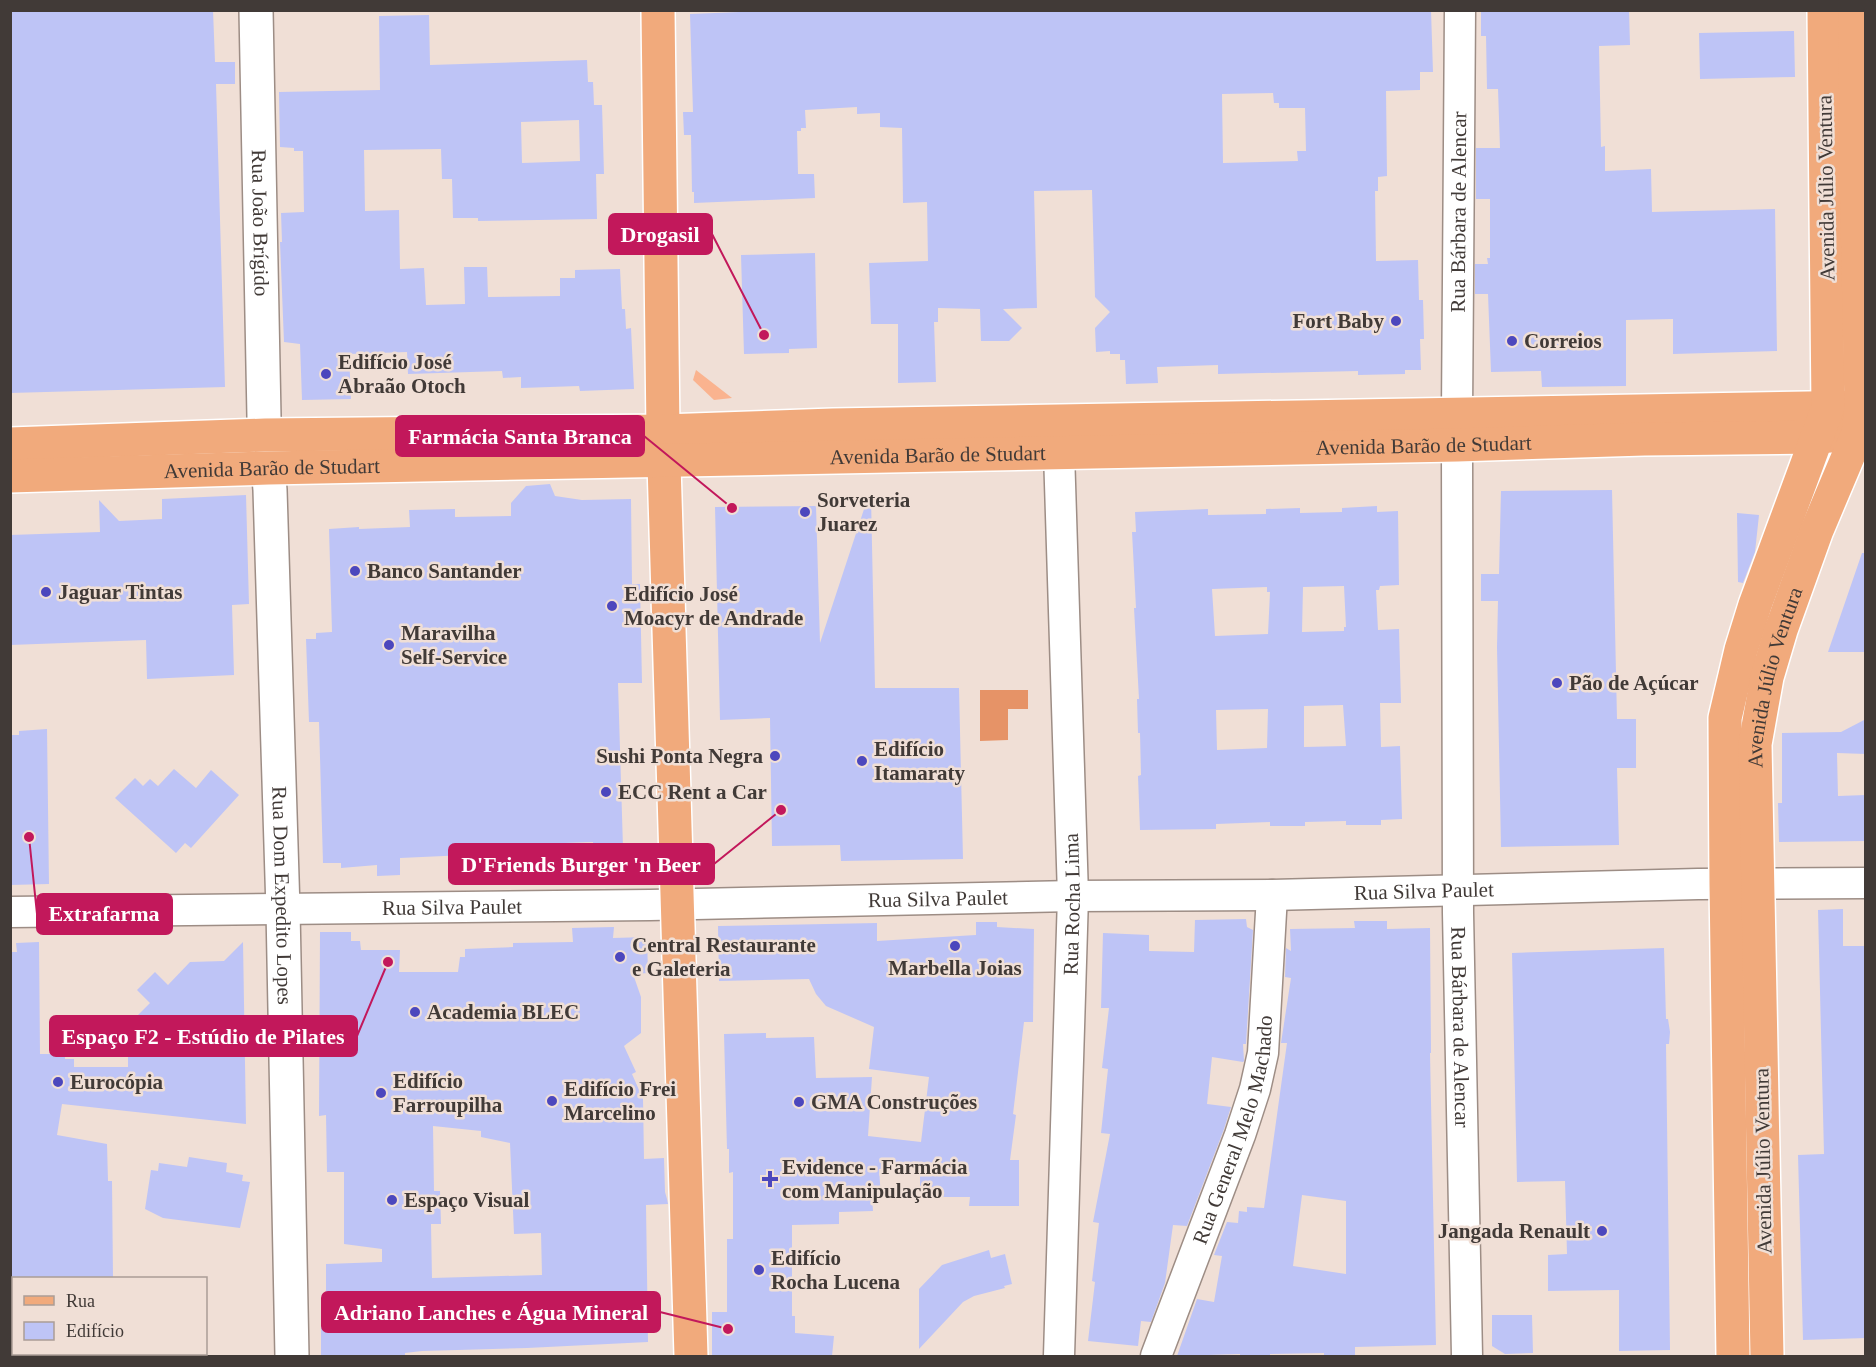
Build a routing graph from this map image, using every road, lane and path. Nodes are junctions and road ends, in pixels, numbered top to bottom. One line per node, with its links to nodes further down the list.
1 (256, 10): 9 (street, Rua João Brígido)
2 (658, 10): 11 (main road)
3 (1460, 10): 8 (street, Rua Bárbara de Alencar)
4 (1824, 10): 7 (main road, Avenida Júlio Ventura)
5 (1855, 10): 6 (main road, Avenida Júlio Ventura)
6 (1863, 420): 7 (main road, Avenida Barão de Studart); 17 (main road, Avenida Júlio Ventura)
7 (1823, 422): 8 (main road, Avenida Barão de Studart); 16 (main road, Avenida Júlio Ventura)
8 (1457, 429): 11 (main road, Avenida Barão de Studart); 12 (main road, Avenida Barão de Studart); 18 (street, Rua Bárbara de Alencar)
9 (266, 435): 10 (main road, Avenida Barão de Studart); 11 (main road, Avenida Barão de Studart); 13 (street, Rua Dom Expedito Lopes)
10 (10, 444)
11 (664, 446): 12 (main road, Avenida Barão de Studart); 13 (main road, Avenida Barão de Studart); 21 (main road)
12 (1059, 452): 20 (street, Rua Rocha Lima)
13 (268, 468): 14 (main road, Avenida Barão de Studart); 22 (street, Rua Dom Expedito Lopes)
14 (10, 477)
15 (1866, 883): 17 (street, Rua Silva Paulet)
16 (1726, 884): 17 (street, Rua Silva Paulet); 18 (street, Rua Silva Paulet); 29 (main road, Avenida Júlio Ventura)
17 (1758, 884): 30 (main road, Avenida Júlio Ventura)
18 (1458, 890): 19 (street, Rua Silva Paulet); 28 (street, Rua Bárbara de Alencar)
19 (1272, 895): 20 (street, Rua Silva Paulet); 27 (street, Rua General Melo Machado)
20 (1073, 896): 21 (street, Rua Silva Paulet); 26 (street, Rua Rocha Lima)
21 (678, 904): 22 (street, Rua Silva Paulet); 25 (main road)
22 (283, 910): 23 (street, Rua Silva Paulet); 24 (street, Rua Dom Expedito Lopes)
23 (10, 912)
24 (292, 1356)
25 (691, 1356)
26 (1059, 1356)
27 (1156, 1356)
28 (1467, 1356)
29 (1734, 1356)
30 (1767, 1356)

